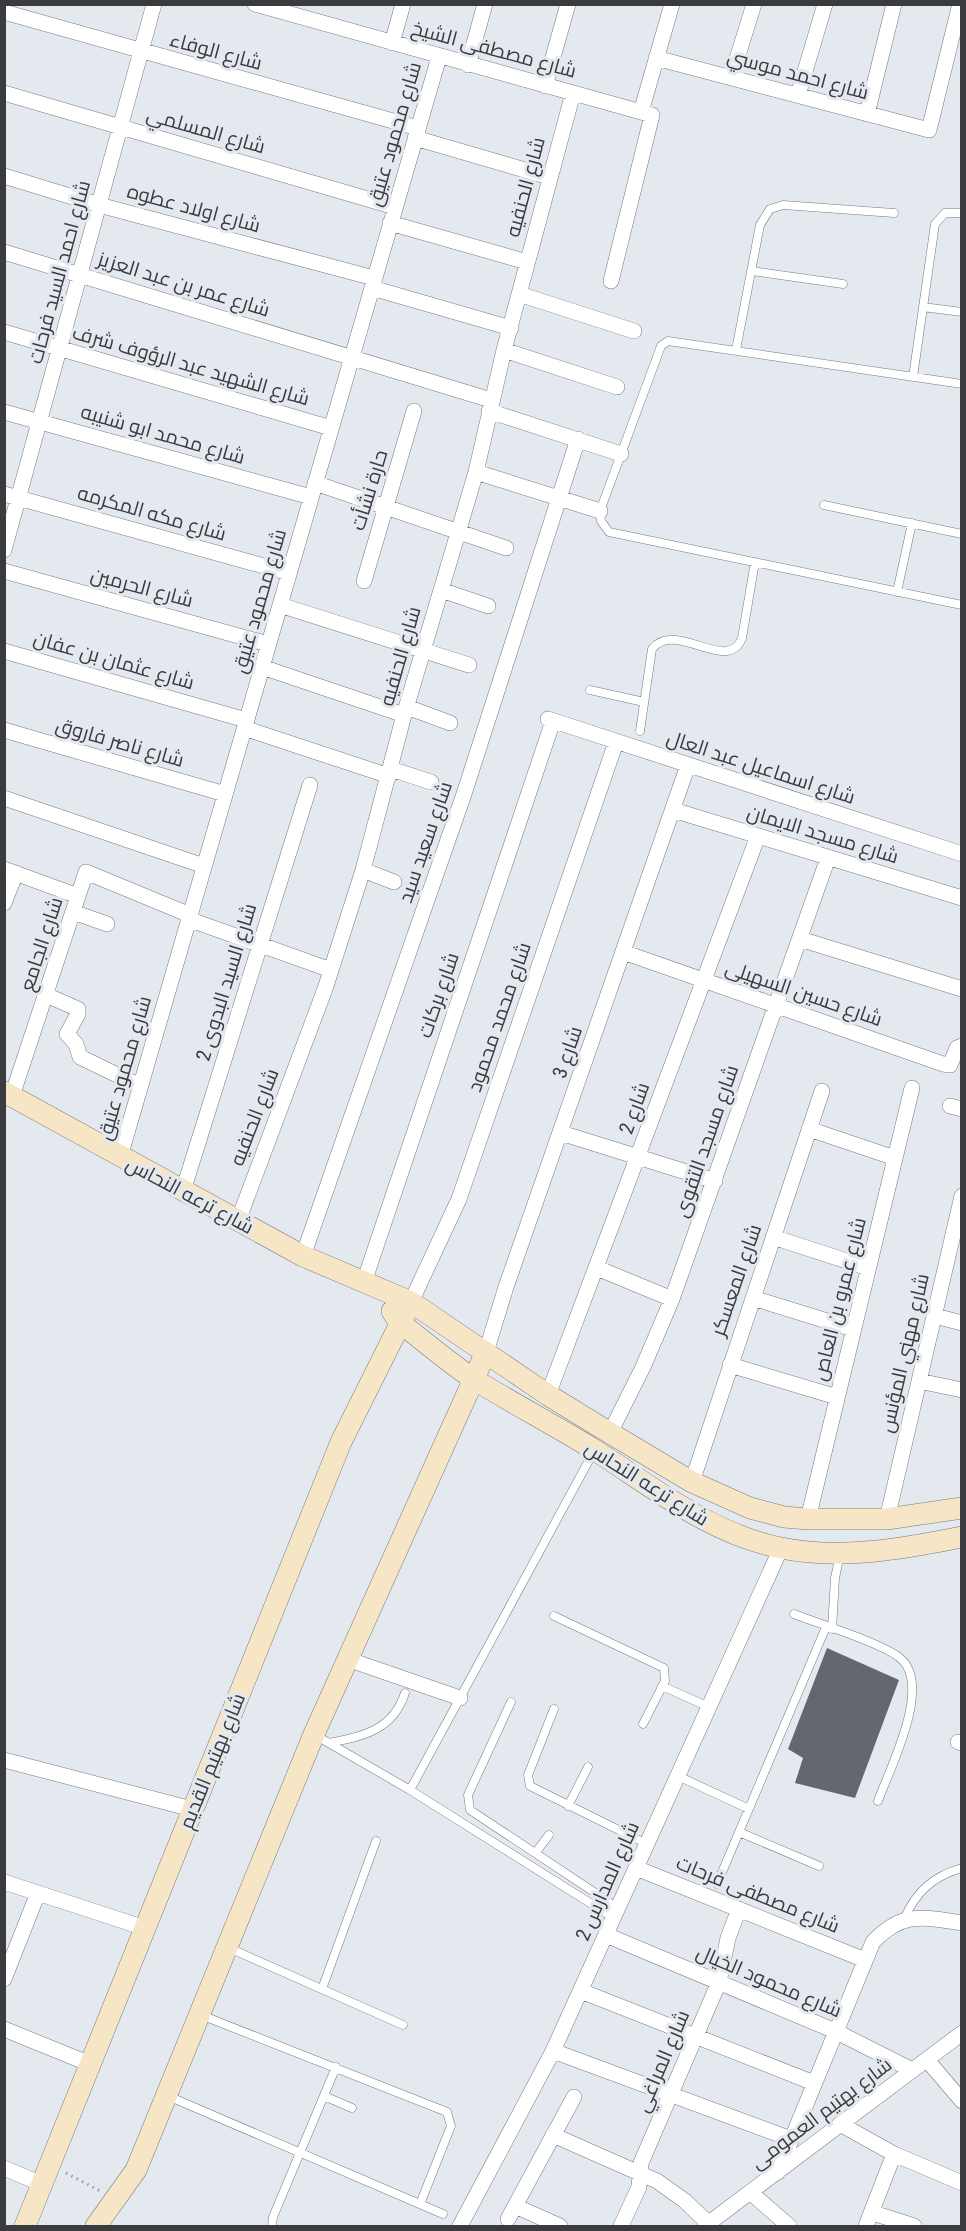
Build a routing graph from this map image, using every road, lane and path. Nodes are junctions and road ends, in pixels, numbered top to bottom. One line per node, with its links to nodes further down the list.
1 (154, 4): 13 (street, شارع احمد السيد فرحات)
2 (255, 4): 12 (street, شارع مصطفى الشيخ)
3 (403, 4): 12 (street)
4 (485, 4): 16 (street)
5 (568, 4): 18 (street)
6 (672, 4): 15 (street)
7 (754, 4): 17 (street)
8 (825, 4): 21 (street)
9 (894, 4): 23 (street)
10 (960, 4): 23 (street, شارع احمد موسي)
11 (4, 12): 13 (street, شارع الوفاء)
12 (392, 43): 14 (street, شارع مصطفى الشيخ)
13 (141, 52): 24 (street, شارع احمد السيد فرحات); 25 (street, شارع الوفاء)
14 (439, 57): 16 (street, شارع مصطفى الشيخ); 25 (street, شارع محمود عتيق)
15 (656, 58): 17 (street, شارع احمد موسي); 22 (street)
16 (468, 65): 18 (street, شارع مصطفى الشيخ)
17 (731, 78): 21 (street, شارع احمد موسي)
18 (545, 86): 20 (street, شارع مصطفى الشيخ)
19 (4, 93): 24 (street, شارع المسلمي)
20 (573, 93): 22 (street, شارع مصطفى الشيخ); 27 (street, شارع الحنفيه)
21 (798, 95): 23 (street, شارع احمد موسي)
22 (646, 114): 37 (street)
23 (867, 114)
24 (120, 126): 28 (street, شارع احمد السيد فرحات); 29 (street, شارع المسلمي)
25 (416, 133): 27 (street, شارع الوفاء); 29 (street, شارع محمود عتيق)
26 (4, 176): 28 (street, شارع اولاد عطوه)
27 (549, 177): 34 (street, شارع الحنفيه)
28 (99, 205): 36 (street, شارع احمد السيد فرحات); 38 (street, شارع اولاد عطوه)
29 (395, 207): 32 (street, شارع محمود عتيق)
30 (894, 213): 35 (lane)
31 (962, 213): 41 (lane)
32 (390, 223): 34 (street); 38 (street, شارع محمود عتيق)
33 (4, 252): 36 (street, شارع عمر بن عبد العزيز)
34 (527, 262): 40 (street, شارع الحنفيه)
35 (752, 271): 39 (lane); 48 (lane)
36 (80, 274): 46 (street, شارع احمد السيد فرحات); 49 (street, شارع عمر بن عبد العزيز)
37 (611, 281)
38 (373, 283): 43 (street, شارع اولاد عطوه); 49 (street, شارع محمود عتيق)
39 (843, 284)
40 (519, 294): 43 (street, شارع الحنفيه); 44 (street)
41 (923, 307): 42 (lane); 50 (lane)
42 (962, 312)
43 (511, 328): 47 (street, شارع الحنفيه)
44 (634, 331)
45 (4, 332): 46 (street, شارع الشهيد عبد الرؤوف شرف)
46 (60, 348): 56 (street, شارع احمد السيد فرحات); 57 (street, شارع الشهيد عبد الرؤوف شرف)
47 (504, 350): 52 (street); 53 (street, شارع الحنفيه)
48 (736, 350): 50 (lane); 59 (lane)
49 (352, 356): 53 (street, شارع عمر بن عبد العزيز); 57 (street, شارع محمود عتيق)
50 (912, 377): 51 (lane)
51 (962, 384)
52 (617, 387)
53 (490, 406): 58 (street, شارع عمر بن عبد العزيز); 60 (street, شارع الحنفيه)
54 (414, 411): 65 (street, حارة نشأت)
55 (4, 412): 56 (street, شارع محمد ابو شنيبه)
56 (40, 422): 61 (street, شارع محمد ابو شنيبه); 62 (street, شارع احمد السيد فرحات)
57 (331, 428): 61 (street, شارع محمود عتيق)
58 (578, 439): 59 (street, شارع عمر بن عبد العزيز); 63 (street, شارع سعيد سيد)
59 (621, 454): 66 (lane)
60 (476, 472): 63 (street); 68 (street, شارع الحنفيه)
61 (313, 490): 65 (street, شارع محمد ابو شنيبه); 74 (street, شارع محمود عتيق)
62 (12, 496): 71 (street, شارع احمد السيد فرحات); 74 (street, شارع مكه المكرمه)
63 (559, 497): 66 (street); 139 (street, شارع سعيد سيد)
64 (824, 505): 67 (lane)
65 (386, 507): 68 (street, شارع محمد ابو شنيبه); 75 (street, حارة نشأت)
66 (600, 511): 72 (lane)
67 (912, 523): 69 (lane); 77 (lane)
68 (459, 531): 70 (street, شارع محمد ابو شنيبه); 76 (street, شارع الحنفيه)
69 (962, 534)
70 (506, 548)
71 (4, 550)
72 (755, 562): 77 (lane); 87 (lane)
73 (4, 571): 81 (street, شارع الحرمين)
74 (289, 573): 78 (street, شارع محمود عتيق)
75 (364, 581)
76 (441, 590): 80 (street); 82 (street, شارع الحنفيه)
77 (897, 592): 79 (lane)
78 (280, 605): 81 (street, شارع محمود عتيق); 82 (street)
79 (962, 605)
80 (488, 606)
81 (268, 644): 85 (street, شارع محمود عتيق)
82 (423, 648): 84 (street); 88 (street, شارع الحنفيه)
83 (4, 651): 91 (street, شارع عثمان بن عفان)
84 (470, 665)
85 (262, 667): 88 (street); 91 (street, شارع محمود عتيق)
86 (590, 690): 87 (lane)
87 (644, 702): 93 (lane)
88 (406, 711): 90 (street); 96 (street, شارع الحنفيه)
89 (550, 720): 94 (street, شارع اسماعيل عبد العال); 142 (street, شارع بركات)
90 (450, 723)
91 (245, 724): 96 (street, شارع عثمان بن عفان); 99 (street, شارع محمود عتيق)
92 (4, 730): 99 (street, شارع ناصر فاروق)
93 (640, 731)
94 (616, 742): 95 (street, شارع اسماعيل عبد العال); 145 (street, شارع محمد محمود)
95 (688, 765): 101 (street, شارع 3); 103 (street, شارع اسماعيل عبد العال)
96 (390, 772): 97 (street, شارع عثمان بن عفان); 106 (street, شارع الحنفيه)
97 (431, 782)
98 (310, 785): 116 (street, شارع السيد البدوى 2)
99 (225, 794): 105 (street, شارع محمود عتيق)
100 (4, 798): 105 (street)
101 (673, 810): 102 (street, شارع مسجد الايمان); 117 (street, شارع 3)
102 (758, 836): 104 (street, شارع مسجد الايمان); 119 (street, شارع 2)
103 (962, 854)
104 (828, 858): 110 (street, شارع مسجد الايمان); 115 (street, شارع مسجد التقوى)
105 (204, 866): 113 (street, شارع محمود عتيق)
106 (363, 870): 108 (street); 118 (street, شارع الحنفيه)
107 (10, 871): 109 (street); 111 (street)
108 (394, 882)
109 (78, 896): 112 (street, شارع الجامع); 113 (street, شارع الجامع)
110 (962, 898)
111 (4, 903)
112 (73, 912): 114 (street); 121 (street, شارع الجامع)
113 (189, 917): 116 (street); 124 (street, شارع محمود عتيق)
114 (107, 924)
115 (800, 939): 120 (street); 122 (street, شارع مسجد التقوى)
116 (260, 945): 118 (street); 134 (street, شارع السيد البدوى 2)
117 (623, 952): 119 (street, شارع حسين السهيلى); 129 (street, شارع 3)
118 (331, 970): 136 (street, شارع الحنفيه)
119 (704, 980): 122 (street, شارع حسين السهيلى); 131 (street, شارع 2)
120 (962, 989)
121 (46, 995): 124 (street); 127 (street, شارع الجامع)
122 (776, 1006): 123 (street, شارع حسين السهيلى); 133 (street, شارع مسجد التقوى)
123 (962, 1046)
124 (140, 1086): 130 (street, شارع محمود عتيق)
125 (912, 1089): 132 (street, شارع عمرو بن العاص)
126 (822, 1091): 128 (street, شارع المعسكر)
127 (8, 1094): 130 (main road, شارع ترعه النحاس)
128 (809, 1129): 132 (street); 137 (street, شارع المعسكر)
129 (561, 1132): 131 (street); 150 (street, شارع 3)
130 (120, 1157): 134 (main road, شارع ترعه النحاس)
131 (638, 1157): 133 (street); 140 (street, شارع 2)
132 (895, 1158): 141 (street, شارع عمرو بن العاص)
133 (715, 1181): 144 (street, شارع مسجد التقوى)
134 (183, 1191): 136 (main road, شارع ترعه النحاس)
135 (962, 1196): 138 (street, شارع مهني المؤنس)
136 (238, 1221): 139 (main road, شارع ترعه النحاس)
137 (773, 1237): 141 (street); 143 (street, شارع المعسكر)
138 (956, 1252): 146 (street, شارع مهني المؤنس)
139 (303, 1256): 142 (main road, شارع ترعه النحاس)
140 (597, 1268): 144 (street); 155 (street, شارع 2)
141 (868, 1268): 149 (street, شارع عمرو بن العاص)
142 (372, 1286): 145 (main road, شارع ترعه النحاس); 147 (main road, شارع ترعه النحاس)
143 (753, 1298): 149 (street); 151 (street, شارع المعسكر)
144 (672, 1299): 157 (street, شارع مسجد التقوى)
145 (411, 1302): 147 (main road, شارع بهتيم القديم); 150 (main road, شارع ترعه النحاس)
146 (934, 1316): 148 (street); 153 (street, شارع مهني المؤنس)
147 (399, 1322): 152 (main road, شارع ترعه النحاس); 185 (main road, شارع بهتيم القديم)
148 (962, 1323)
149 (853, 1329): 156 (street, شارع عمرو بن العاص)
150 (486, 1352): 152 (main road); 155 (main road, شارع ترعه النحاس)
151 (730, 1365): 156 (street); 159 (street, شارع المعسكر)
152 (475, 1379): 158 (main road, شارع ترعه النحاس); 170 (main road)
153 (919, 1381): 154 (street); 163 (street, شارع مهني المؤنس)
154 (962, 1390)
155 (548, 1395): 157 (main road, شارع ترعه النحاس)
156 (837, 1397): 161 (street, شارع عمرو بن العاص)
157 (610, 1433): 159 (main road, شارع ترعه النحاس)
158 (594, 1450): 165 (main road, شارع ترعه النحاس); 173 (lane)
159 (693, 1482): 161 (main road, شارع ترعه النحاس)
160 (962, 1508): 163 (main road, شارع ترعه النحاس)
161 (808, 1519): 162 (main road, شارع ترعه النحاس)
162 (857, 1519): 163 (main road, شارع ترعه النحاس); 166 (main road)
163 (887, 1519)
164 (962, 1537): 166 (main road, شارع ترعه النحاس)
165 (781, 1548): 166 (main road, شارع ترعه النحاس); 175 (street, شارع المدارس 2)
166 (849, 1553): 169 (lane)
167 (794, 1614): 169 (lane)
168 (554, 1616): 171 (lane)
169 (829, 1628): 183 (lane); 186 (lane)
170 (347, 1659): 173 (street); 178 (main road)
171 (662, 1686): 175 (lane); 177 (lane)
172 (405, 1694): 178 (lane)
173 (460, 1698): 182 (lane)
174 (511, 1702): 191 (lane)
175 (709, 1707): 181 (street, شارع المدارس 2)
176 (554, 1709): 184 (lane)
177 (643, 1724)
178 (321, 1739): 182 (lane); 204 (main road)
179 (4, 1760): 185 (street)
180 (588, 1767): 184 (lane)
181 (678, 1776): 186 (lane); 190 (street, شارع المدارس 2)
182 (410, 1790): 199 (lane)
183 (878, 1801)
184 (568, 1806): 190 (lane)
185 (192, 1809): 202 (main road, شارع بهتيم القديم)
186 (749, 1809): 187 (lane)
187 (740, 1832): 192 (lane); 196 (lane)
188 (549, 1834): 191 (lane)
189 (376, 1841): 208 (lane)
190 (647, 1844): 193 (street, شارع المدارس 2)
191 (536, 1852): 199 (lane)
192 (819, 1866)
193 (636, 1868): 198 (street, شارع مصطفى فرحات); 199 (street, شارع المدارس 2)
194 (962, 1868): 200 (lane)
195 (4, 1882): 197 (street)
196 (717, 1884)
197 (38, 1893): 202 (street); 206 (street)
198 (739, 1909): 205 (street, شارع مصطفى فرحات); 207 (street, شارع المراغي)
199 (616, 1913): 203 (street, شارع المدارس 2)
200 (904, 1919): 201 (street); 205 (street)
201 (962, 1923)
202 (145, 1928): 218 (main road, شارع بهتيم القديم)
203 (606, 1935): 207 (street, شارع محمود الخيال); 209 (street, شارع المدارس 2)
204 (227, 1947): 208 (lane); 210 (main road)
205 (865, 1960): 213 (street)
206 (4, 1979)
207 (719, 1982): 213 (street, شارع محمود الخيال); 215 (street, شارع المراغي)
208 (322, 1989): 211 (lane)
209 (581, 1991): 215 (street); 216 (street, شارع المدارس 2)
210 (200, 2014): 219 (lane); 222 (main road)
211 (403, 2025)
212 (4, 2029): 218 (street)
213 (835, 2031): 220 (street, شارع محمود الخيال); 221 (street)
214 (962, 2033): 217 (street, شارع بهتيم العمومى)
215 (696, 2036): 221 (street); 223 (street, شارع المراغي)
216 (553, 2051): 223 (street); 247 (street, شارع المدارس 2)
217 (927, 2060): 220 (street, شارع بهتيم العمومى); 226 (street)
218 (90, 2064): 236 (main road, شارع بهتيم القديم)
219 (336, 2067): 224 (lane); 240 (lane)
220 (912, 2070): 228 (street, شارع بهتيم العمومى)
221 (814, 2083): 230 (street)
222 (167, 2095): 231 (lane); 239 (main road)
223 (671, 2095): 230 (street); 235 (street, شارع المراغي)
224 (324, 2096): 227 (lane); 231 (lane)
225 (574, 2097): 229 (street)
226 (962, 2101)
227 (352, 2108)
228 (840, 2124): 232 (street); 234 (street, شارع بهتيم العمومى)
229 (553, 2135): 235 (street); 248 (street)
230 (791, 2139): 234 (street)
231 (299, 2154): 240 (lane); 246 (lane)
232 (894, 2154): 237 (street); 242 (street)
233 (4, 2168): 236 (street)
234 (778, 2172): 238 (street, شارع بهتيم العمومى)
235 (640, 2173): 243 (street); 249 (street, شارع المراغي)
236 (47, 2175): 239 (path); 244 (main road, شارع بهتيم القديم)
237 (962, 2183)
238 (750, 2192): 243 (street, شارع بهتيم العمومى); 250 (street)
239 (117, 2200): 245 (main road)
240 (420, 2204): 241 (lane)
241 (443, 2214)
242 (869, 2220): 251 (street)
243 (707, 2225)
244 (25, 2226)
245 (96, 2226)
246 (272, 2226)
247 (460, 2226)
248 (560, 2226)
249 (621, 2226)
250 (789, 2226)
251 (914, 2226)

